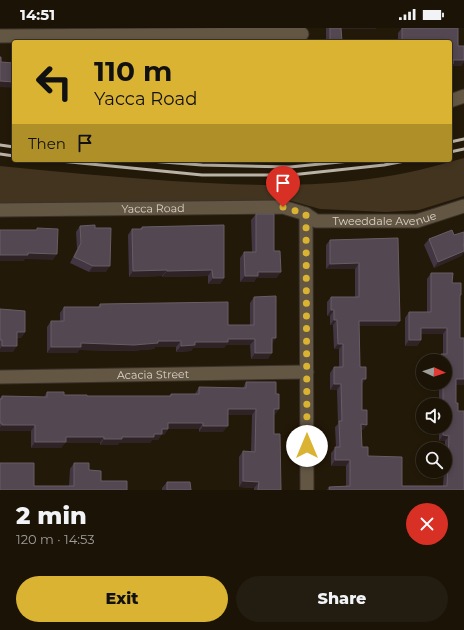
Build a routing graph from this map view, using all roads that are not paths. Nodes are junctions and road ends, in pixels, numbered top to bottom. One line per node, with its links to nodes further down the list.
1 (302, 35): 2 (street)
2 (0, 36)
3 (464, 96): 4 (street)
4 (452, 100)
5 (464, 206): 7 (street, Tweeddale Avenue)
6 (0, 210): 7 (street, Yacca Road)
7 (306, 214): 8 (street)
8 (307, 372): 9 (street, Acacia Street); 10 (street)
9 (0, 377)
10 (307, 490)

